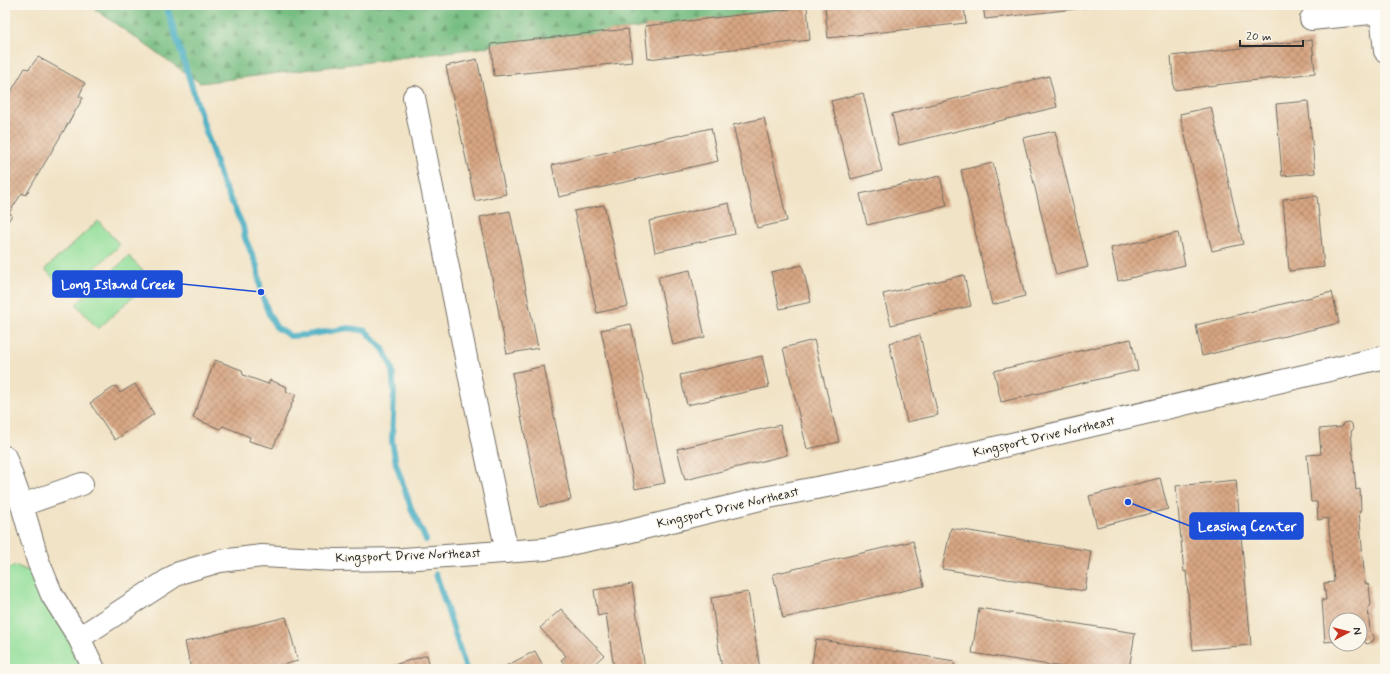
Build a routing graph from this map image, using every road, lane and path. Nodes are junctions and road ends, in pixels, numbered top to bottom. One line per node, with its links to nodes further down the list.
1 (1381, 9): 2 (street); 3 (street)
2 (1311, 19)
3 (1385, 51)
4 (414, 97): 9 (street)
5 (1385, 357): 9 (street, Kingsport Drive Northeast)
6 (5, 457): 8 (street)
7 (82, 484): 8 (street)
8 (22, 505): 10 (street)
9 (508, 552): 10 (street, Kingsport Drive Northeast)
10 (80, 638): 11 (street)
11 (94, 669)

